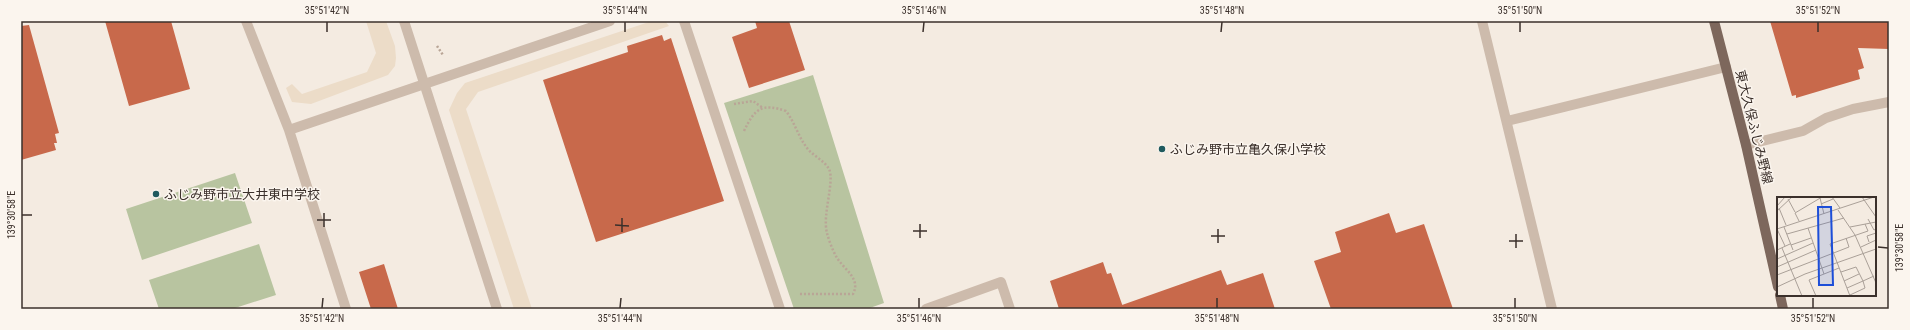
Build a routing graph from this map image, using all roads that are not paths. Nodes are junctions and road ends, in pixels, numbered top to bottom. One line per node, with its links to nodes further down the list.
1 (246, 21): 11 (street)
2 (404, 21): 8 (street)
3 (610, 21): 8 (street)
4 (684, 21): 17 (street)
5 (1482, 21): 10 (street)
6 (1714, 21): 7 (main road, 東大久保ふじみ野線)
7 (1726, 67): 10 (street); 12 (main road, 東大久保ふじみ野線)
8 (425, 84): 11 (street); 16 (street)
9 (1889, 102): 12 (street)
10 (1507, 121): 20 (street)
11 (289, 130): 15 (street)
12 (1746, 146): 13 (main road, 東大久保ふじみ野線)
13 (1777, 283)
14 (1780, 296): 21 (main road)
15 (346, 309)
16 (497, 309)
17 (780, 309)
18 (926, 309): 19 (street)
19 (1010, 309)
20 (1552, 309)
21 (1783, 309)

